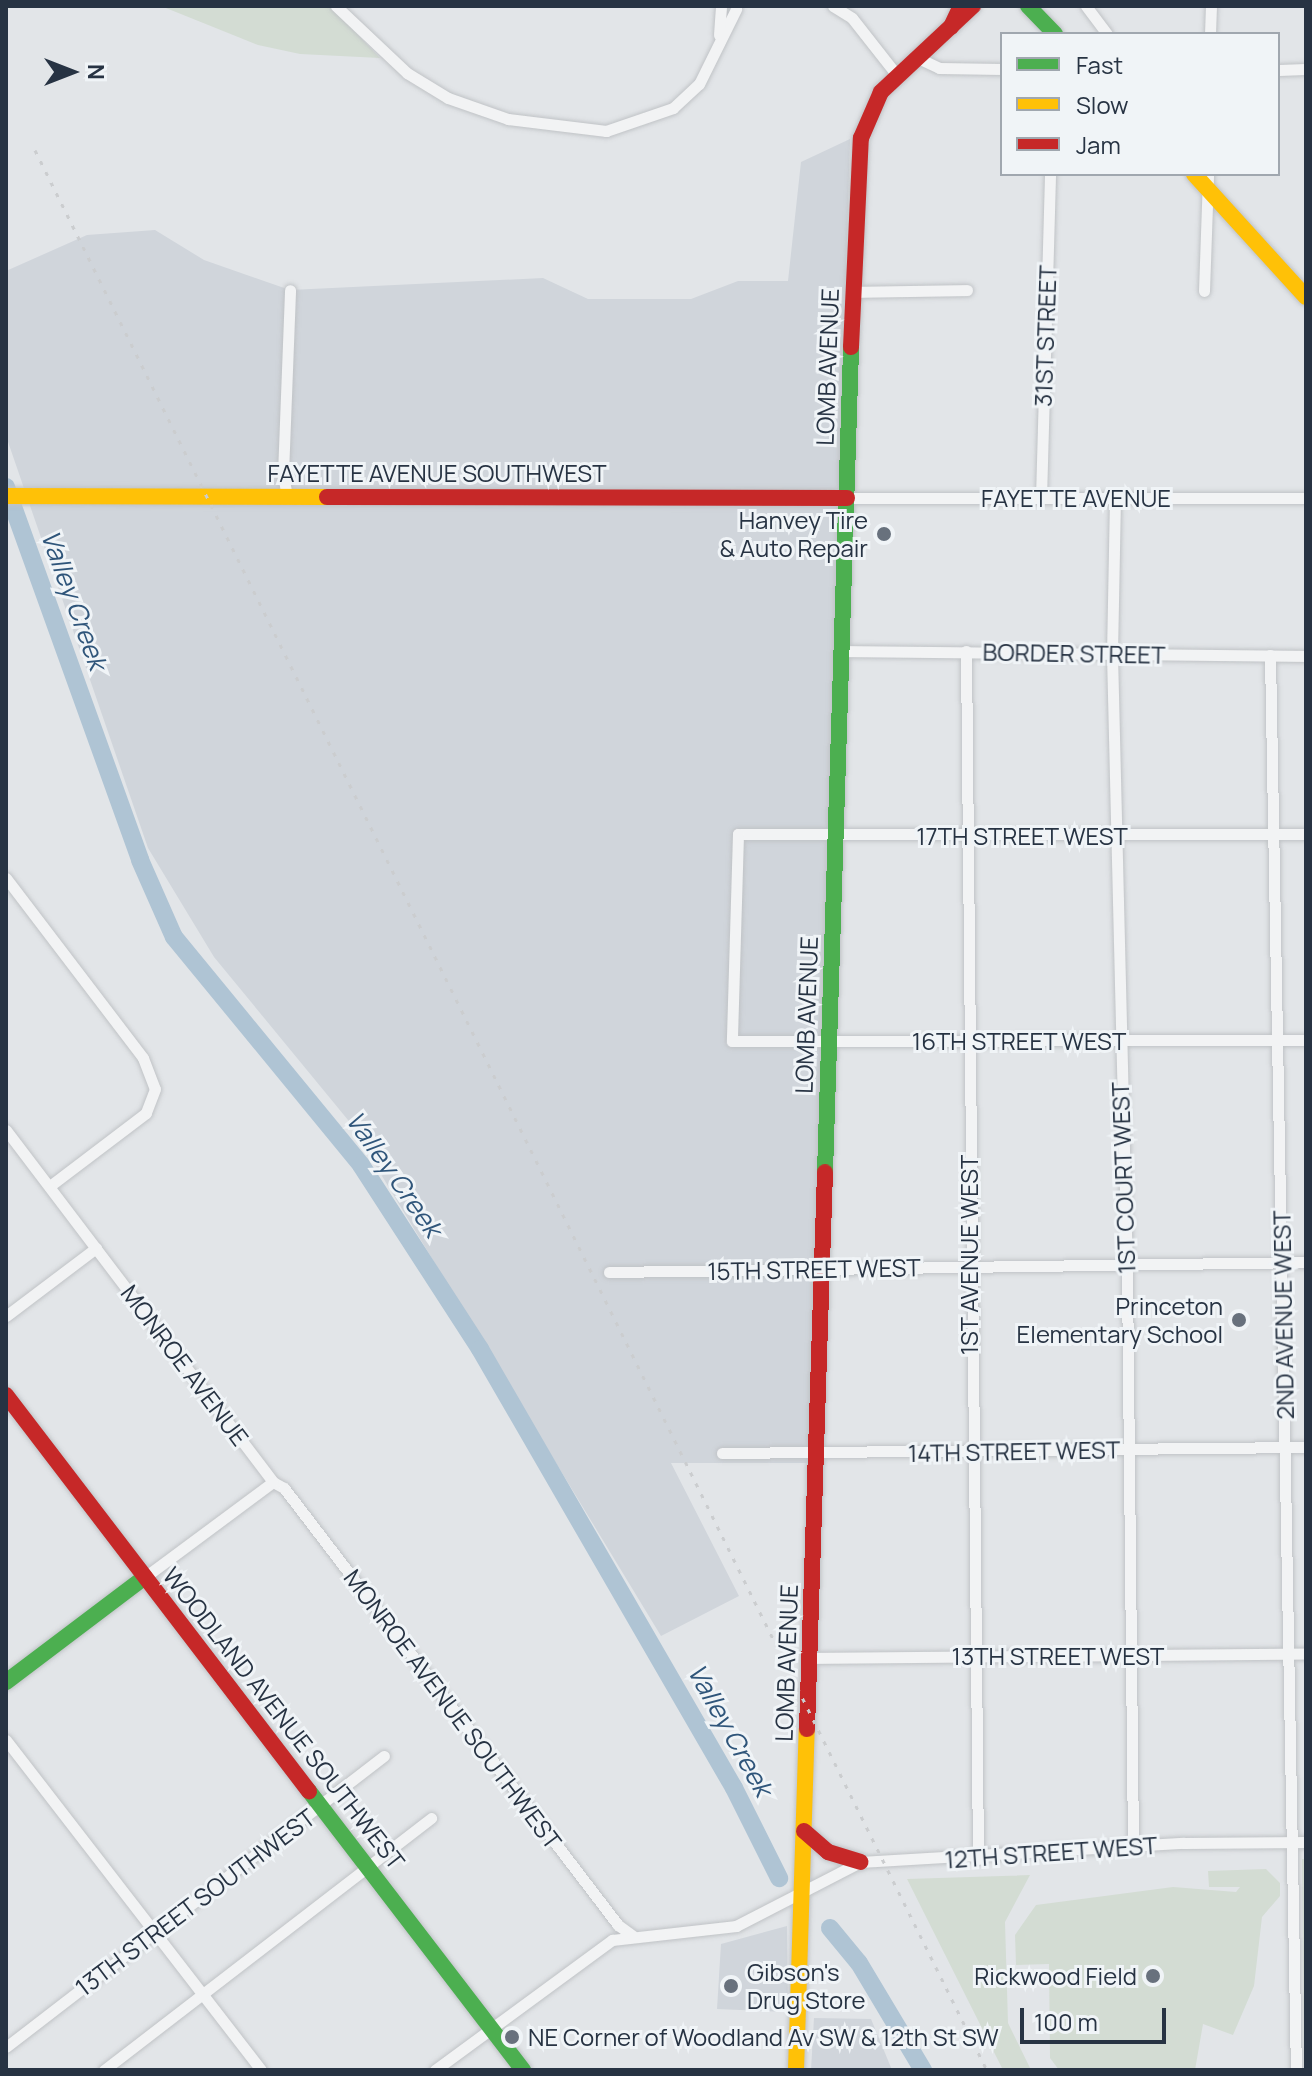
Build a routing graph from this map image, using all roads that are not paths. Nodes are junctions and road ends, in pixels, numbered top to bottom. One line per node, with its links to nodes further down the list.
1 (336, 6): 14 (street)
2 (722, 6): 9 (street); 14 (street)
3 (833, 6): 19 (street)
4 (961, 6): 10 (main road)
5 (973, 6): 10 (main road, LOMB AVENUE)
6 (1028, 6): 11 (main road)
7 (1086, 6): 12 (street)
8 (1211, 6): 13 (street)
9 (739, 7): 14 (street)
10 (951, 27): 15 (main road, LOMB AVENUE)
11 (1053, 32)
12 (1106, 32)
13 (1210, 32)
14 (717, 48)
15 (918, 58): 16 (street); 19 (main road, LOMB AVENUE)
16 (1000, 69)
17 (1306, 69): 18 (street)
18 (1280, 70)
19 (896, 74): 25 (main road, LOMB AVENUE)
20 (1050, 176): 30 (street, 31ST STREET)
21 (1208, 182): 24 (street); 26 (main road)
22 (290, 290): 28 (street)
23 (967, 290): 25 (street)
24 (1204, 291)
25 (853, 292): 29 (main road, LOMB AVENUE)
26 (1306, 297)
27 (6, 496): 28 (main road, FAYETTE AVENUE SOUTHWEST)
28 (287, 497): 29 (main road, FAYETTE AVENUE SOUTHWEST)
29 (847, 498): 30 (street, FAYETTE AVENUE); 33 (main road, LOMB AVENUE)
30 (1041, 498): 31 (street, FAYETTE AVENUE)
31 (1115, 498): 32 (street, FAYETTE AVENUE); 35 (street)
32 (1306, 498)
33 (843, 651): 34 (street, BORDER STREET); 39 (main road, LOMB AVENUE)
34 (966, 651): 35 (street, BORDER STREET); 42 (street, 1ST AVENUE WEST)
35 (1112, 654): 36 (street, BORDER STREET); 40 (street, 1ST COURT WEST)
36 (1270, 655): 37 (street, BORDER STREET); 41 (street, 2ND AVENUE WEST)
37 (1306, 656)
38 (1306, 834): 41 (street, 17TH STREET WEST)
39 (836, 835): 42 (street, 17TH STREET WEST); 48 (street, 17TH STREET WEST); 49 (main road, LOMB AVENUE)
40 (1115, 835): 41 (street, 17TH STREET WEST); 42 (street, 17TH STREET WEST); 45 (street, 1ST COURT WEST)
41 (1273, 835): 46 (street, 2ND AVENUE WEST)
42 (965, 837): 44 (street, 1ST AVENUE WEST)
43 (6, 878): 51 (street)
44 (968, 1040): 45 (street, 16TH STREET WEST); 49 (street, 16TH STREET WEST); 56 (street, 1ST AVENUE WEST)
45 (1119, 1040): 46 (street, 16TH STREET WEST); 55 (street, 1ST COURT WEST)
46 (1277, 1040): 47 (street, 16TH STREET WEST); 53 (street, 2ND AVENUE WEST)
47 (1306, 1040)
48 (732, 1041): 49 (street, 16TH STREET WEST)
49 (829, 1042): 57 (main road, LOMB AVENUE)
50 (6, 1130): 51 (street)
51 (50, 1186): 52 (street)
52 (96, 1248): 59 (street); 67 (street, MONROE AVENUE)
53 (1283, 1262): 54 (street, 15TH STREET WEST); 55 (street, 15TH STREET WEST); 61 (street, 2ND AVENUE WEST)
54 (1306, 1262)
55 (1126, 1265): 56 (street, 15TH STREET WEST); 63 (street, 1ST COURT WEST)
56 (970, 1266): 57 (street, 15TH STREET WEST); 64 (street, 1ST AVENUE WEST)
57 (822, 1269): 58 (street, 15TH STREET WEST); 66 (main road, LOMB AVENUE)
58 (609, 1272)
59 (6, 1316)
60 (6, 1395): 68 (main road, WOODLAND AVENUE SOUTHWEST)
61 (1285, 1447): 62 (street, 14TH STREET WEST); 63 (street, 14TH STREET WEST); 71 (street, 2ND AVENUE WEST)
62 (1306, 1447)
63 (1129, 1450): 64 (street, 14TH STREET WEST); 72 (street, 1ST COURT WEST)
64 (971, 1451): 66 (street, 14TH STREET WEST); 70 (street, 1ST AVENUE WEST)
65 (722, 1453): 66 (street, 14TH STREET WEST)
66 (816, 1453): 73 (main road, LOMB AVENUE)
67 (273, 1482): 68 (street); 87 (street, MONROE AVENUE SOUTHWEST)
68 (145, 1577): 74 (main road); 77 (main road, WOODLAND AVENUE SOUTHWEST)
69 (1306, 1654): 71 (street, 13TH STREET WEST)
70 (973, 1655): 72 (street, 13TH STREET WEST); 73 (street, 13TH STREET WEST); 82 (street, 1ST AVENUE WEST)
71 (1289, 1655): 72 (street, 13TH STREET WEST); 80 (street, 2ND AVENUE WEST)
72 (1130, 1656): 81 (street, 1ST COURT WEST)
73 (809, 1658): 79 (main road, LOMB AVENUE)
74 (6, 1682)
75 (6, 1740): 86 (street)
76 (384, 1756): 77 (street, 13TH STREET SOUTHWEST)
77 (321, 1807): 84 (main road, WOODLAND AVENUE SOUTHWEST); 86 (street, 13TH STREET SOUTHWEST)
78 (431, 1818): 84 (street)
79 (804, 1831): 83 (main road); 85 (main road, LOMB AVENUE)
80 (1300, 1842): 81 (street, 12TH STREET WEST); 96 (street, 2ND AVENUE WEST)
81 (1133, 1847): 82 (street, 12TH STREET WEST)
82 (978, 1859): 83 (street, 12TH STREET WEST)
83 (860, 1862): 85 (street, 12TH STREET WEST)
84 (368, 1865): 88 (street); 89 (main road, WOODLAND AVENUE SOUTHWEST)
85 (803, 1888): 87 (street, 12TH STREET WEST); 95 (main road, LOMB AVENUE)
86 (155, 1932): 88 (street); 90 (street, 13TH STREET SOUTHWEST)
87 (633, 1936): 89 (street, 12TH STREET WEST)
88 (203, 1994): 91 (street); 92 (street)
89 (491, 2027): 93 (street, 12TH STREET WEST); 94 (main road, WOODLAND AVENUE SOUTHWEST)
90 (6, 2047)
91 (104, 2070)
92 (261, 2070)
93 (435, 2070)
94 (523, 2070)
95 (796, 2070)
96 (1296, 2070)

